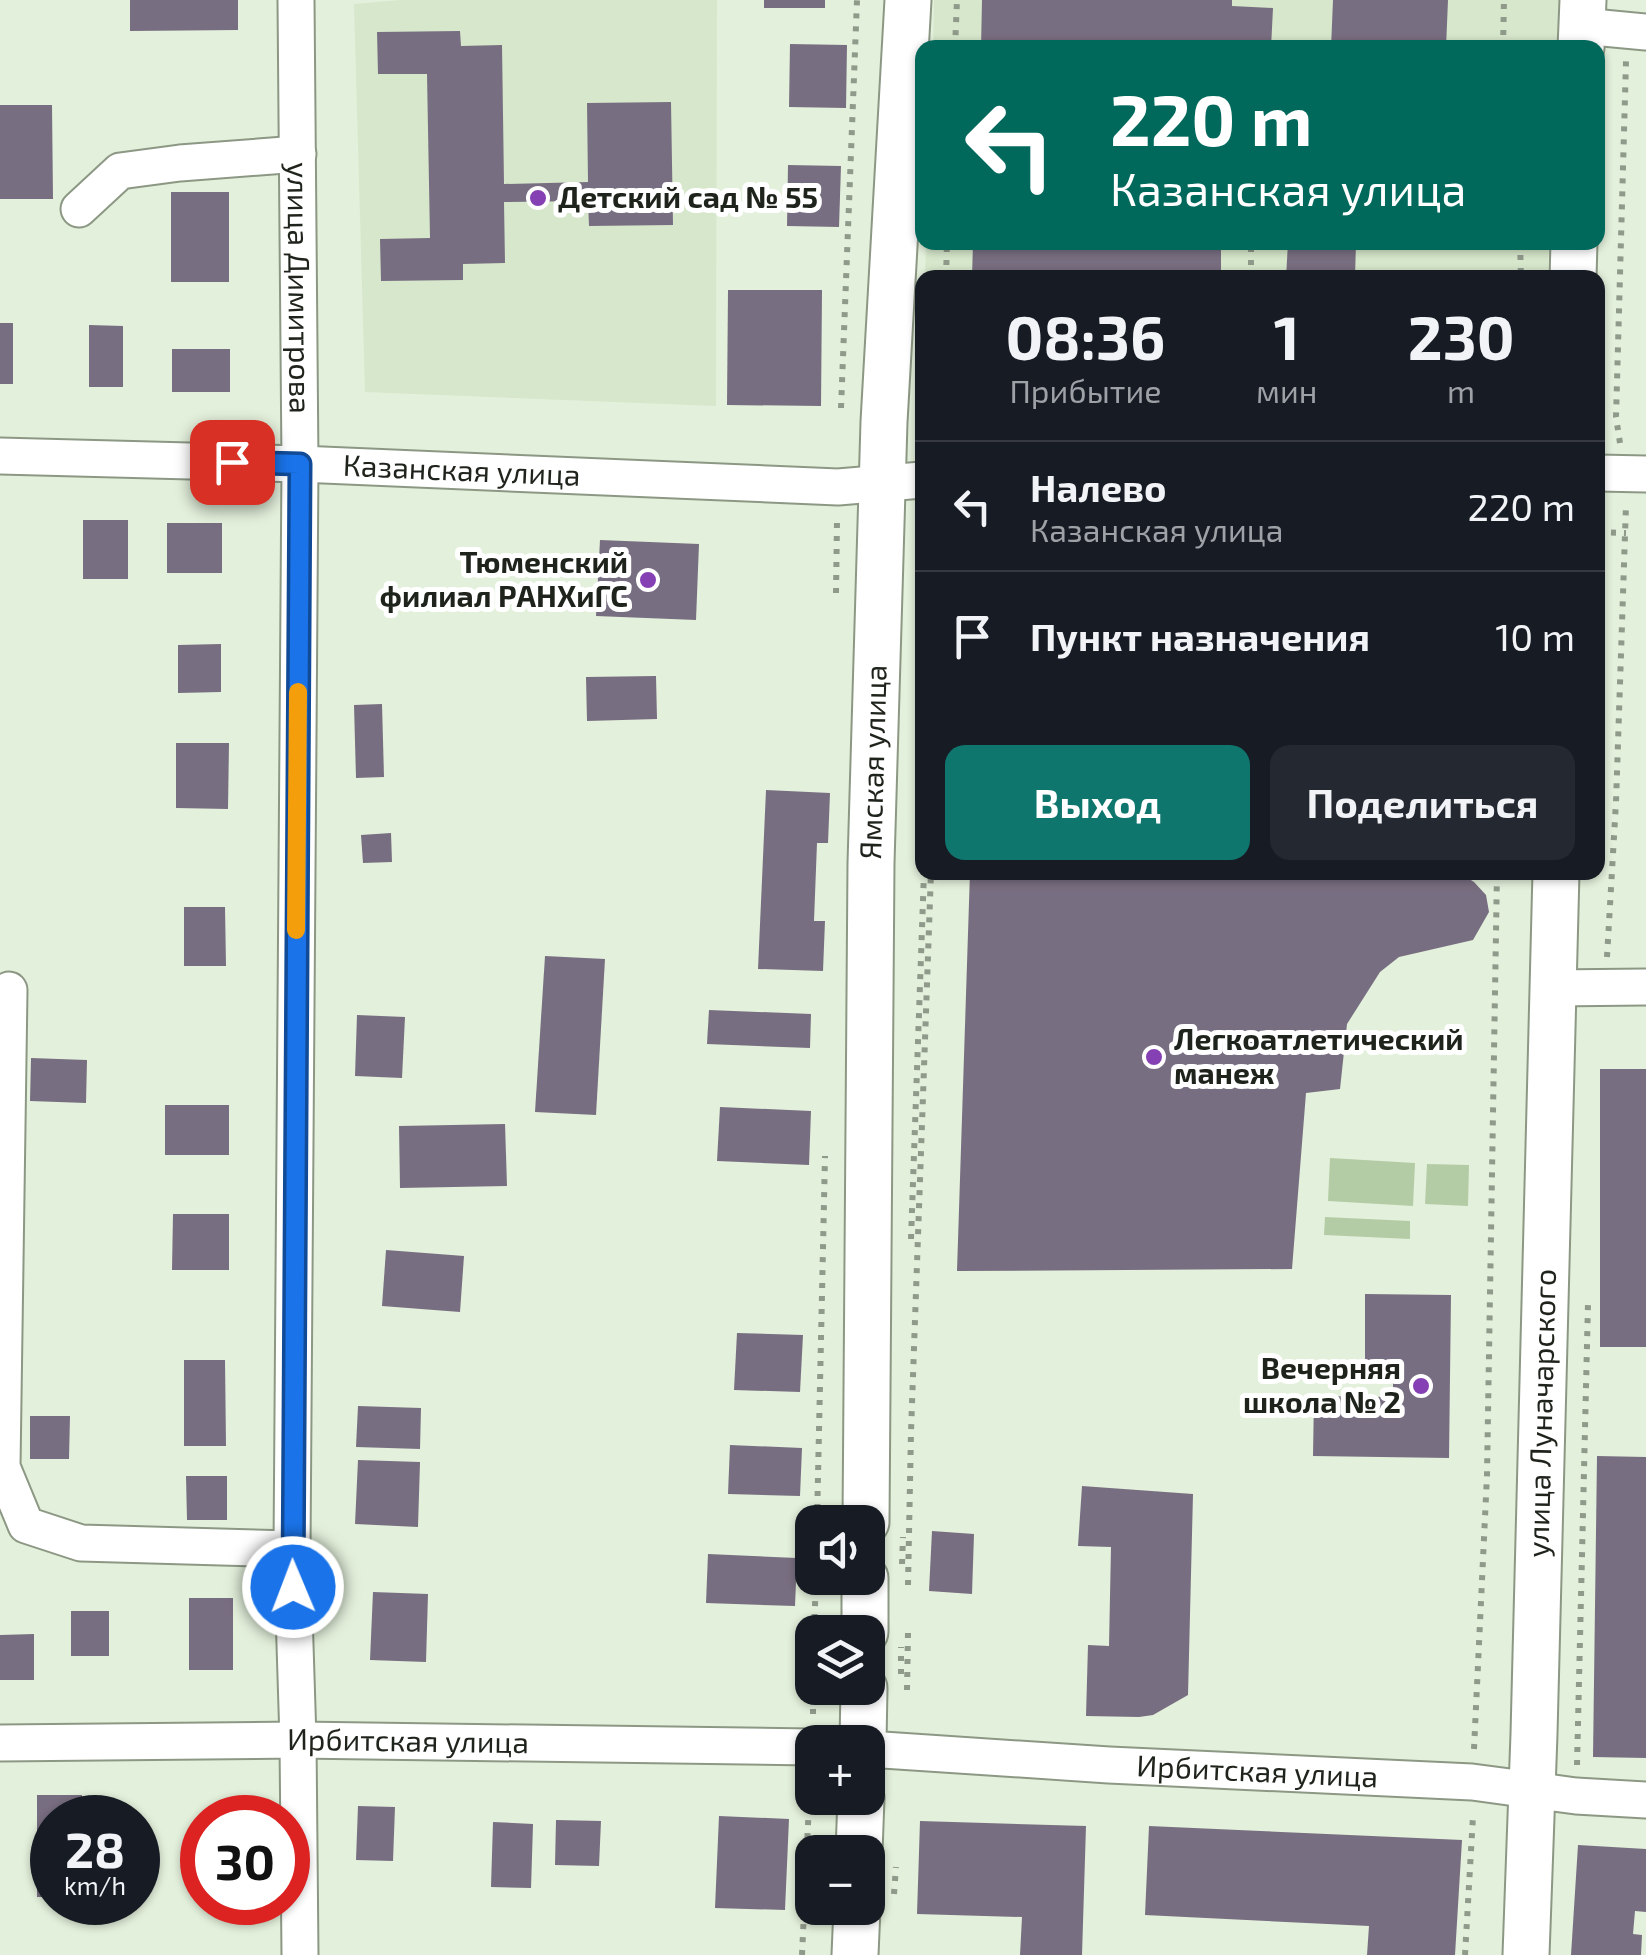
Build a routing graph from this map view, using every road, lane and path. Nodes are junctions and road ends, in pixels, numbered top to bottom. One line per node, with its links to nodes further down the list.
1 (296, 0): 10 (street, улица Димитрова)
2 (857, 0): 13 (path)
3 (908, 0): 18 (main road, Ямская улица)
4 (956, 0): 8 (path)
5 (1504, 0): 9 (path)
6 (1582, 25): 7 (street)
7 (1637, 31): 12 (path)
8 (955, 40)
9 (1503, 40)
10 (298, 154): 11 (street); 15 (street, улица Димитрова)
11 (79, 209)
12 (1616, 417)
13 (841, 422)
14 (0, 456): 15 (street, Казанская улица)
15 (300, 464): 18 (street, Казанская улица); 28 (street, улица Димитрова)
16 (1605, 472): 17 (street)
17 (1646, 474)
18 (903, 481): 27 (main road, Ямская улица)
19 (1605, 532): 23 (path)
20 (931, 880): 29 (path)
21 (1497, 880): 33 (path)
22 (1556, 880): 25 (main road, улица Луначарского)
23 (1605, 987): 24 (street); 25 (street)
24 (1646, 987)
25 (1552, 988): 38 (main road, улица Луначарского)
26 (9, 990): 28 (street)
27 (866, 1505)
28 (292, 1548): 34 (street, улица Димитрова)
29 (908, 1591)
30 (872, 1595): 31 (main road)
31 (886, 1630): 32 (path)
32 (884, 1725)
33 (1476, 1732)
34 (298, 1740): 35 (street, Ирбитская улица); 36 (street, Ирбитская улица); 43 (street, улица Димитрова)
35 (0, 1743)
36 (795, 1747)
37 (885, 1748): 38 (street, Ирбитская улица)
38 (1530, 1790): 39 (street, Ирбитская улица); 47 (main road, улица Луначарского)
39 (1646, 1800)
40 (810, 1815): 44 (path)
41 (1473, 1817): 46 (path)
42 (867, 1925): 45 (main road)
43 (300, 1955)
44 (802, 1955)
45 (855, 1955)
46 (1465, 1955)
47 (1526, 1955)

